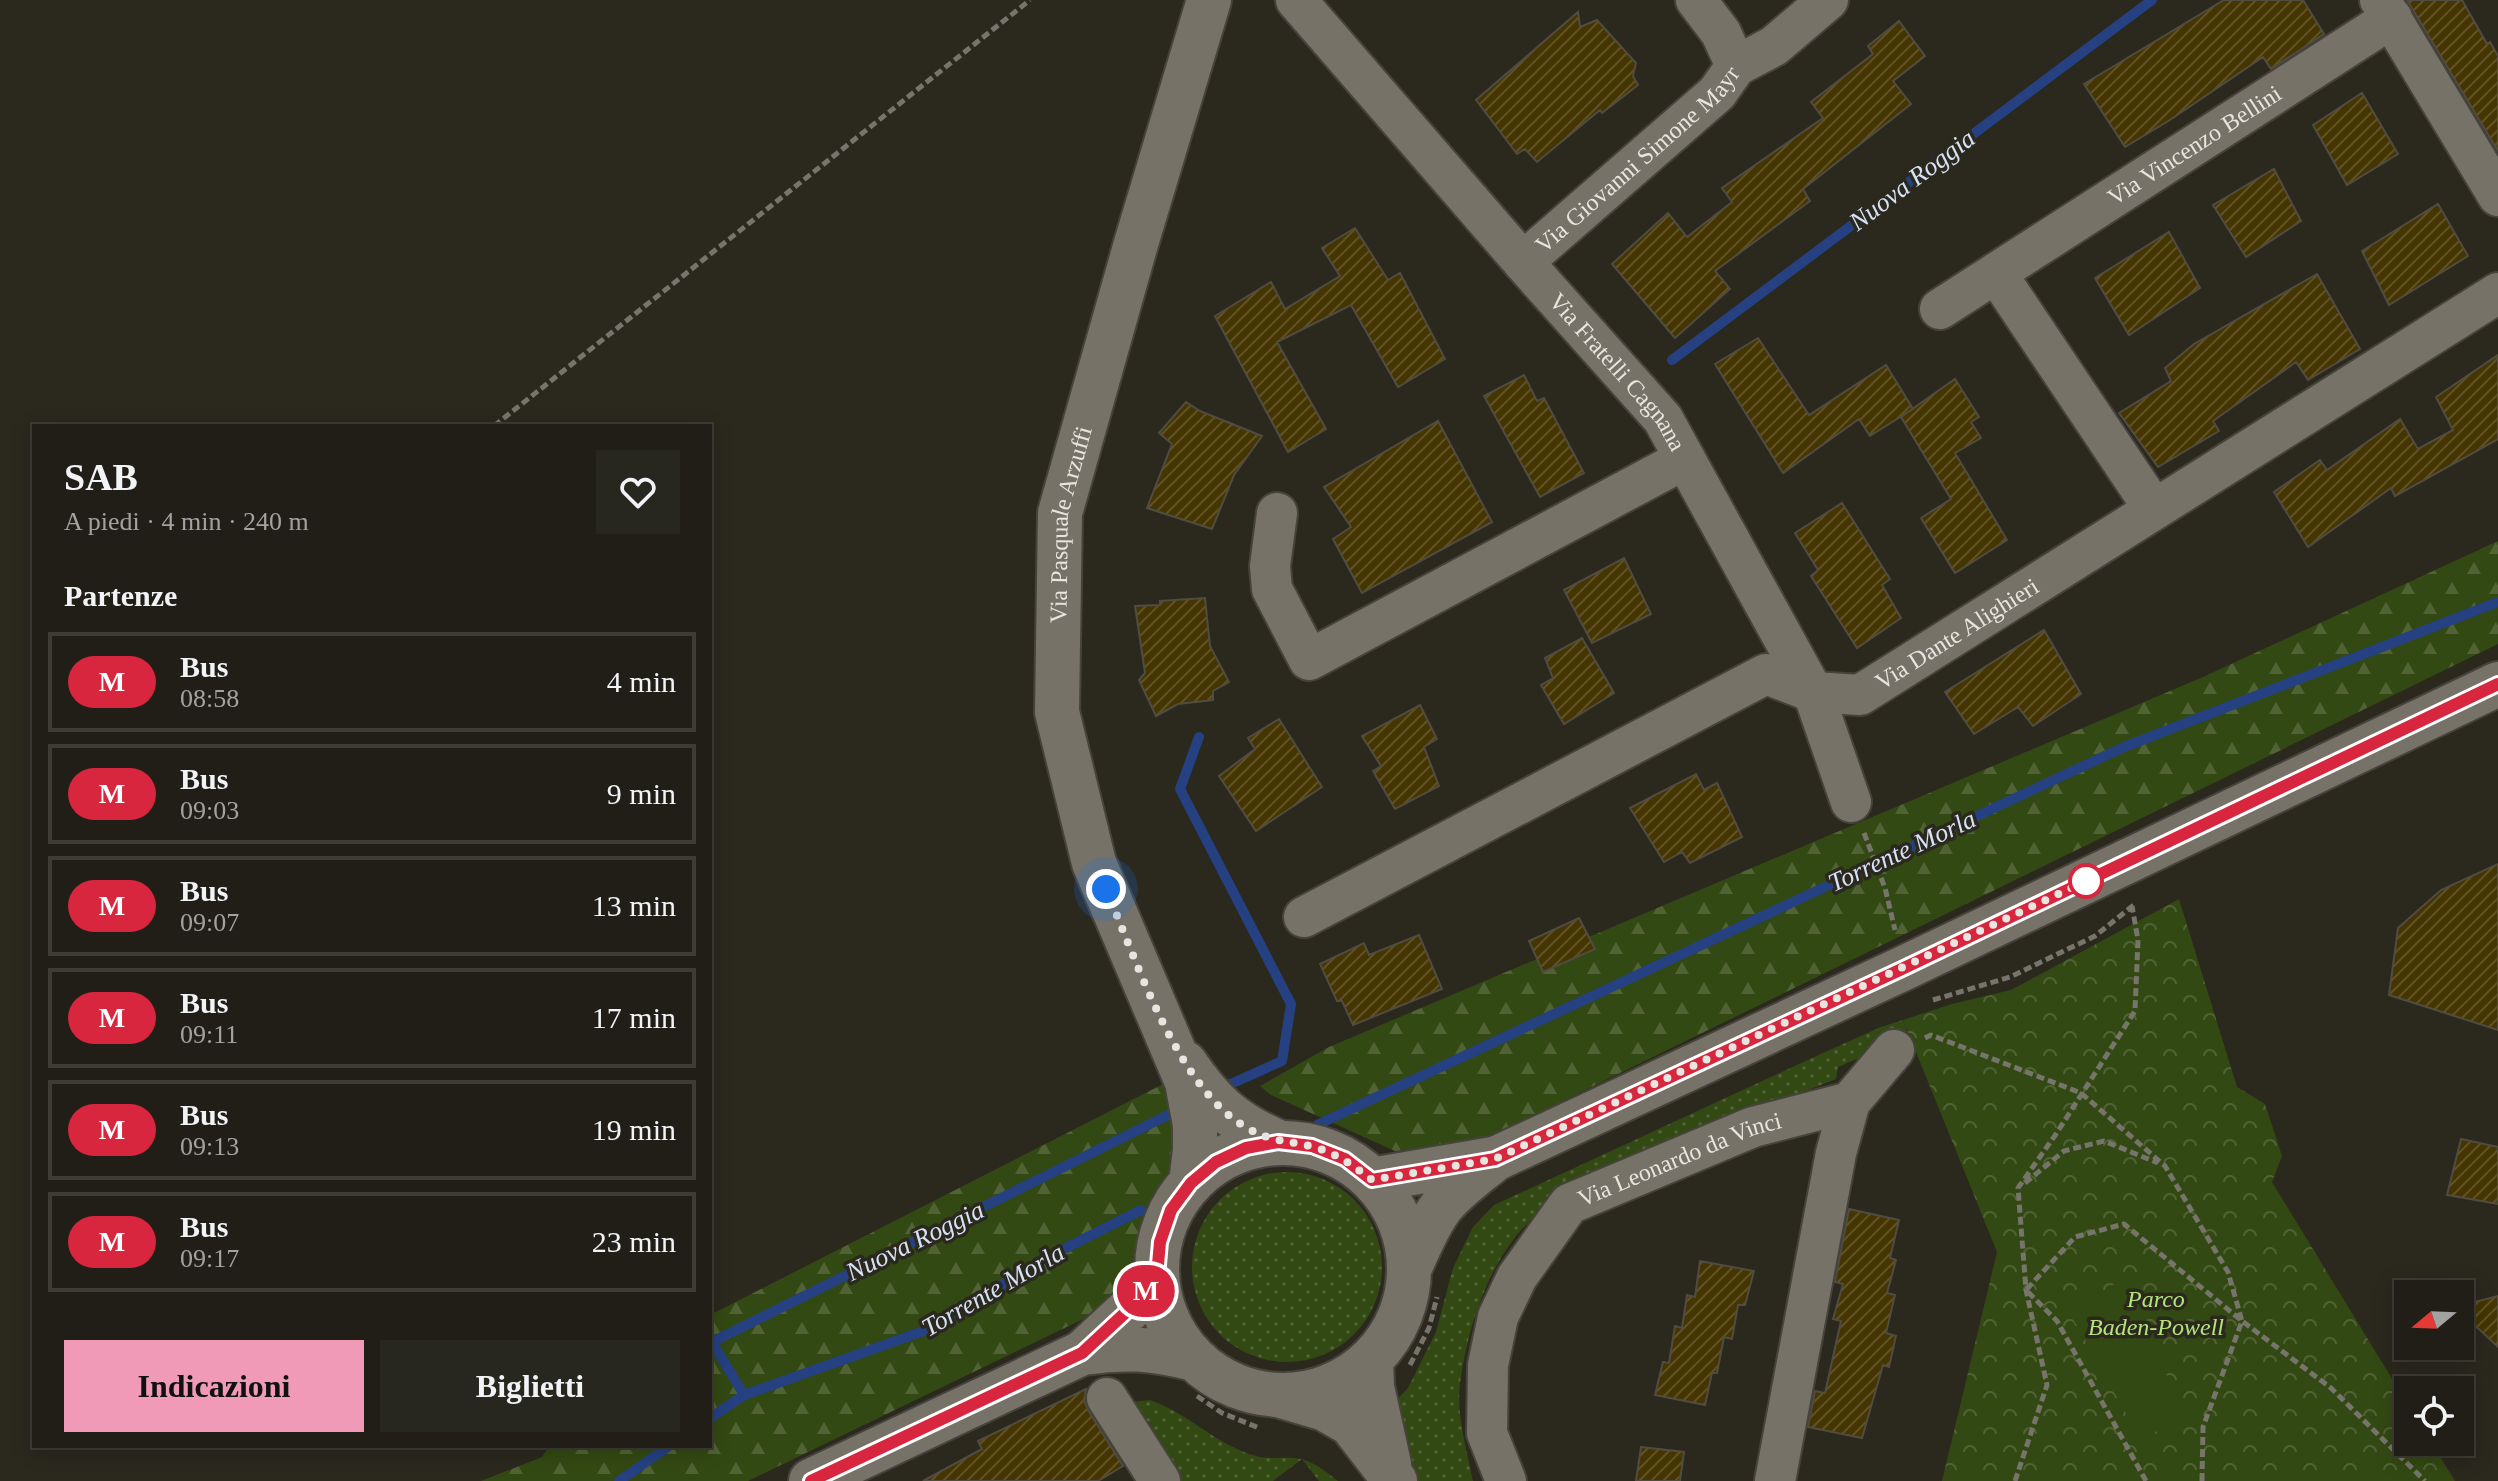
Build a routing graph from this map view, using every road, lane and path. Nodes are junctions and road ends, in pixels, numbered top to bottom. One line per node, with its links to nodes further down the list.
1 (1030, 0): 13 (path)
2 (1209, 0): 23 (main road, Via Pasquale Arzuffi)
3 (1296, 0): 9 (street, Via Fratelli Cagnana)
4 (1696, 0): 7 (street)
5 (1828, 0): 7 (street, Via Giovanni Simone Mayr)
6 (2386, 9): 8 (street); 10 (street, Via Vincenzo Bellini)
7 (1736, 66): 9 (street, Via Giovanni Simone Mayr)
8 (2498, 196)
9 (1523, 262): 14 (street, Via Fratelli Cagnana)
10 (1996, 273): 12 (street, Via Vincenzo Bellini); 15 (street)
11 (2498, 293): 15 (street, Via Dante Alighieri)
12 (1940, 309)
13 (497, 424)
14 (1685, 459): 16 (street); 18 (street, Via Fratelli Cagnana)
15 (2154, 509): 18 (street, Via Dante Alighieri)
16 (1277, 513)
17 (2498, 684): 28 (main road)
18 (1813, 692): 19 (street, Via Fratelli Cagnana); 21 (street, Via Dante Alighieri)
19 (1857, 816): 22 (path)
20 (2132, 905): 25 (path)
21 (1304, 917)
22 (1896, 935)
23 (1175, 1048): 27 (main road, Via Pasquale Arzuffi); 31 (main road, Via Pasquale Arzuffi)
24 (1894, 1050): 25 (path); 26 (street)
25 (2081, 1093): 29 (path); 32 (path)
26 (1850, 1102): 45 (street, Via Leonardo da Vinci); 46 (street)
27 (1278, 1142): 30 (main road); 31 (main road)
28 (1495, 1159): 30 (main road); 33 (main road)
29 (2165, 1166): 32 (path); 36 (path)
30 (1372, 1180): 33 (main road)
31 (1191, 1183): 34 (main road)
32 (2018, 1188): 35 (path)
33 (1409, 1269): 39 (main road)
34 (1157, 1276): 37 (main road); 38 (main road)
35 (2026, 1290): 36 (path); 47 (path); 48 (path)
36 (2242, 1321): 49 (path); 50 (path)
37 (1082, 1353): 38 (main road); 43 (main road)
38 (1194, 1359): 40 (main road)
39 (1371, 1360): 40 (main road); 42 (main road)
40 (1281, 1396): 42 (main road)
41 (1107, 1398): 44 (street)
42 (1393, 1478)
43 (811, 1481)
44 (1160, 1481)
45 (1506, 1481)
46 (1775, 1481)
47 (2015, 1481)
48 (2146, 1481)
49 (2202, 1481)
50 (2425, 1481)

